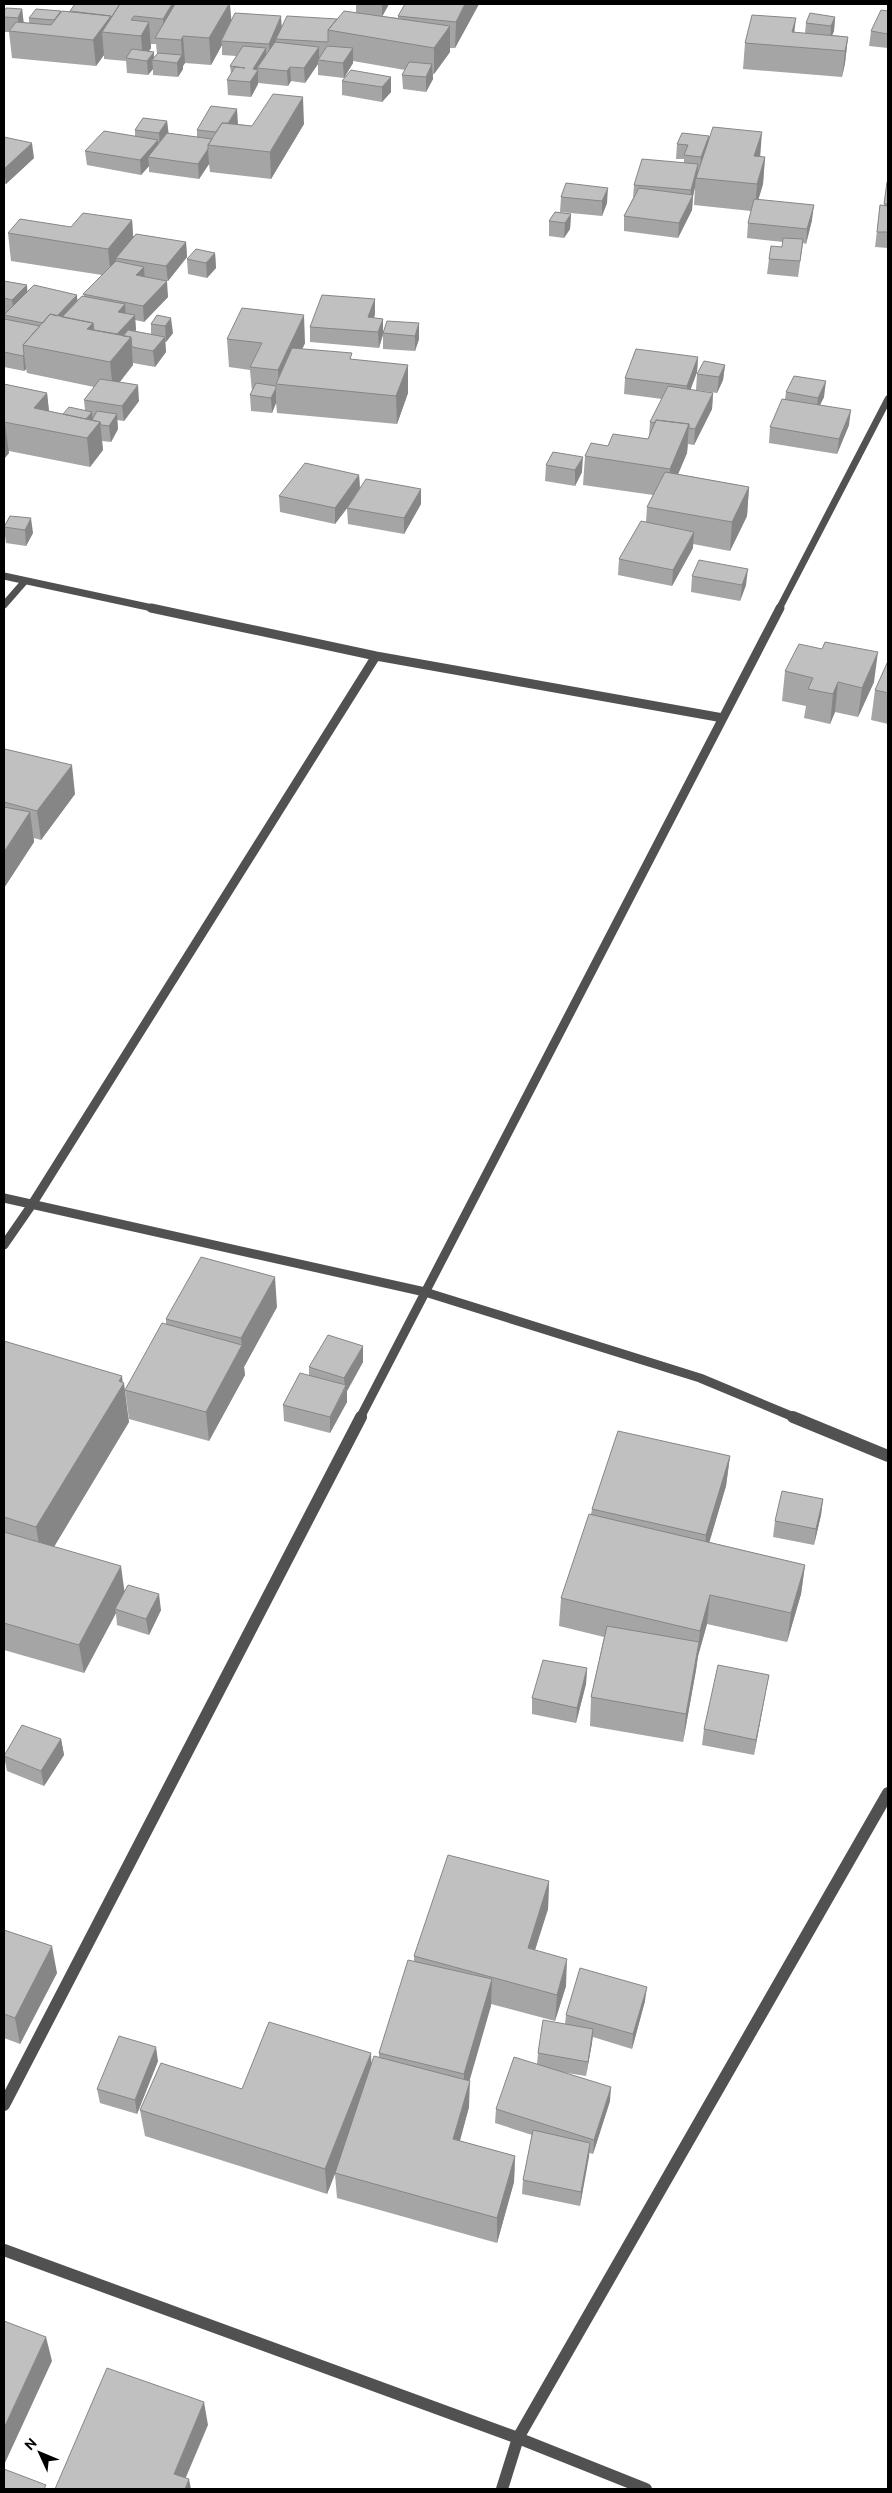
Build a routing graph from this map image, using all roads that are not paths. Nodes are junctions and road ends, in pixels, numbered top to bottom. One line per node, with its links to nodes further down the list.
1 (888, 399): 6 (street)
2 (4, 576): 3 (street)
3 (25, 581): 4 (street); 5 (street)
4 (4, 605)
5 (376, 656): 6 (street); 8 (street)
6 (723, 718): 10 (street)
7 (4, 1198): 8 (street)
8 (31, 1206): 9 (street); 10 (street)
9 (4, 1245)
10 (425, 1292): 11 (street); 13 (street)
11 (888, 1456)
12 (888, 1793): 15 (street)
13 (4, 2105)
14 (4, 2250): 15 (street)
15 (518, 2438): 16 (street); 17 (street)
16 (502, 2489)
17 (646, 2489)

